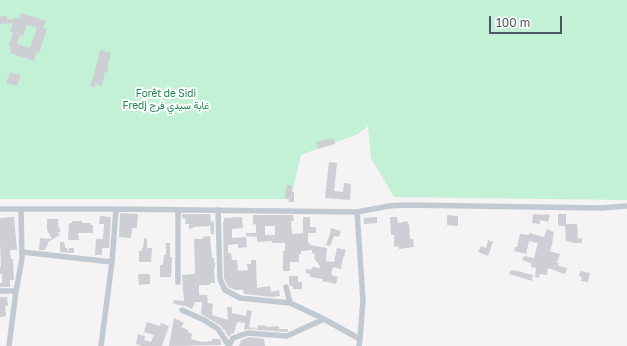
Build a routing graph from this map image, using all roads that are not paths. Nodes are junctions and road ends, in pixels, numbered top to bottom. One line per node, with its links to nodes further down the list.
1 (627, 206): 7 (street)
2 (0, 209): 3 (street)
3 (21, 209): 4 (street); 8 (street)
4 (116, 209): 5 (street); 9 (street)
5 (178, 210): 6 (street); 10 (street)
6 (218, 210): 7 (street); 14 (street)
7 (357, 212): 17 (street)
8 (22, 252): 9 (street); 13 (street)
9 (112, 262): 19 (street)
10 (178, 282)
11 (286, 287): 14 (street)
12 (0, 291): 13 (street)
13 (16, 291): 18 (street)
14 (290, 303): 16 (street)
15 (182, 310): 20 (street)
16 (324, 319): 17 (street); 20 (street)
17 (360, 339): 21 (street)
18 (9, 346)
19 (102, 346)
20 (229, 346)
21 (359, 346)

